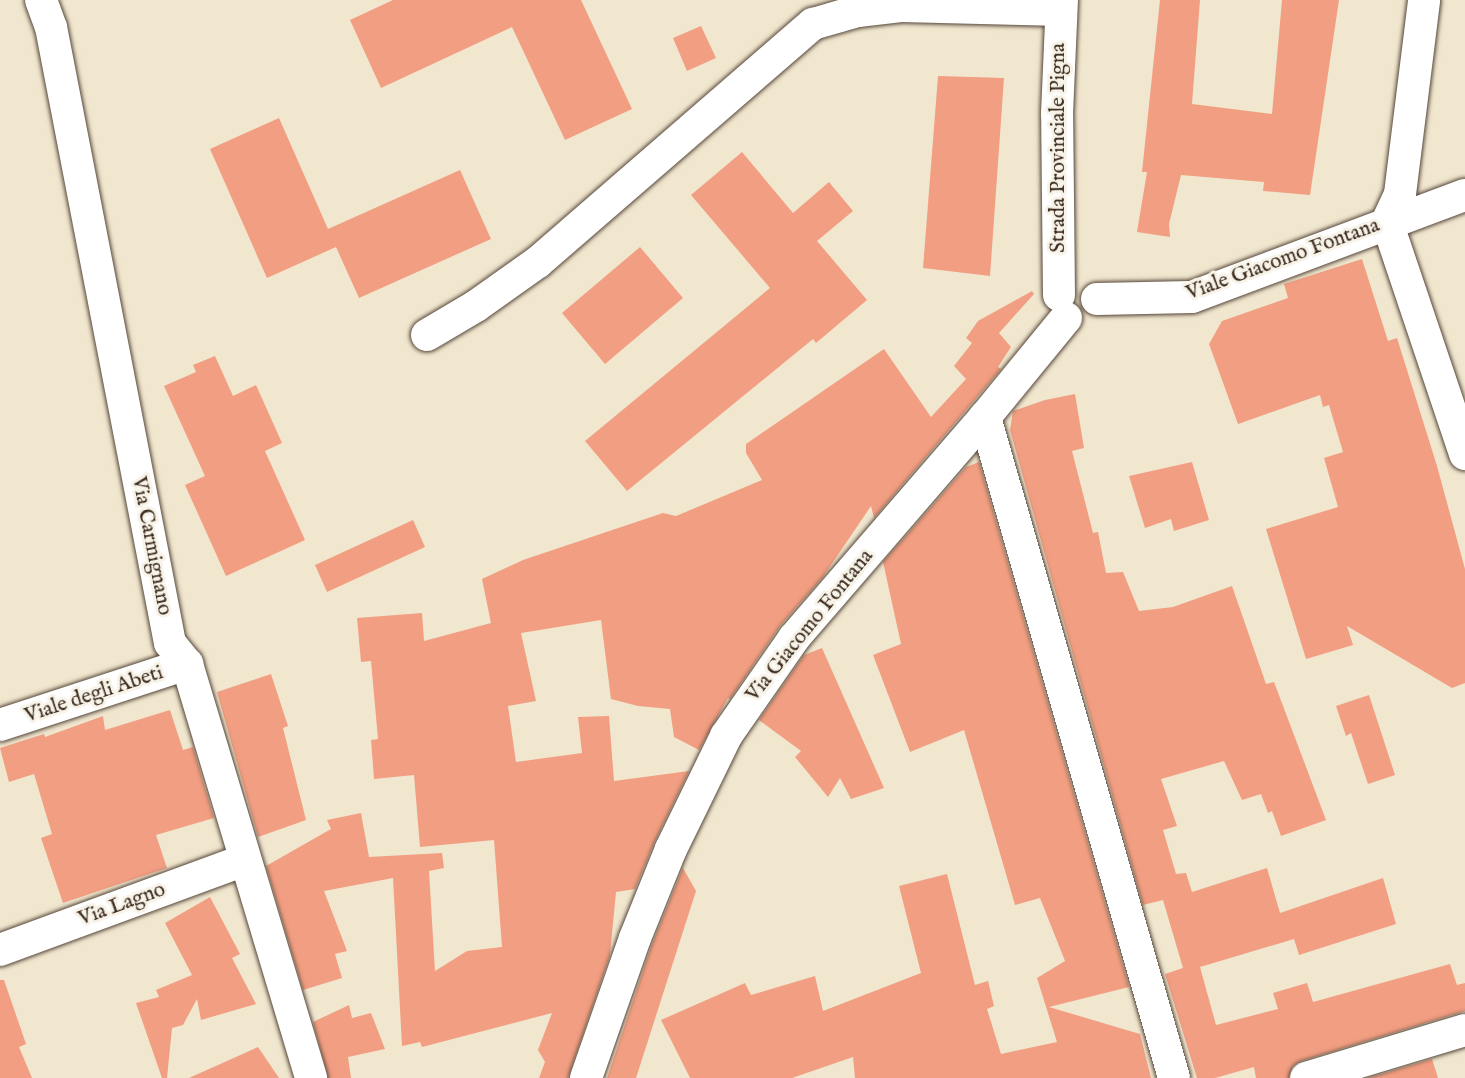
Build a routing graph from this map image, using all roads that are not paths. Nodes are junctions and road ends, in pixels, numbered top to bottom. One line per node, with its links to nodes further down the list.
1 (40, 0): 10 (street, Via Carmignano)
2 (1424, 0): 5 (street)
3 (1062, 5): 6 (street, Strada Provinciale Pigna); 7 (street)
4 (1465, 195): 5 (street, Viale Giacomo Fontana)
5 (1387, 222): 6 (street, Viale Giacomo Fontana); 9 (street)
6 (1063, 307): 8 (street, Via Giacomo Fontana)
7 (428, 335)
8 (985, 417): 16 (street, Via Giacomo Fontana); 17 (street)
9 (1465, 454)
10 (187, 664): 11 (street, Viale degli Abeti); 12 (street, Via Carmignano)
11 (0, 725)
12 (244, 861): 13 (street, Via Lagno); 15 (street, Via Carmignano)
13 (0, 950)
14 (1465, 1030): 18 (street)
15 (311, 1078)
16 (586, 1078)
17 (1174, 1078)
18 (1306, 1078)

